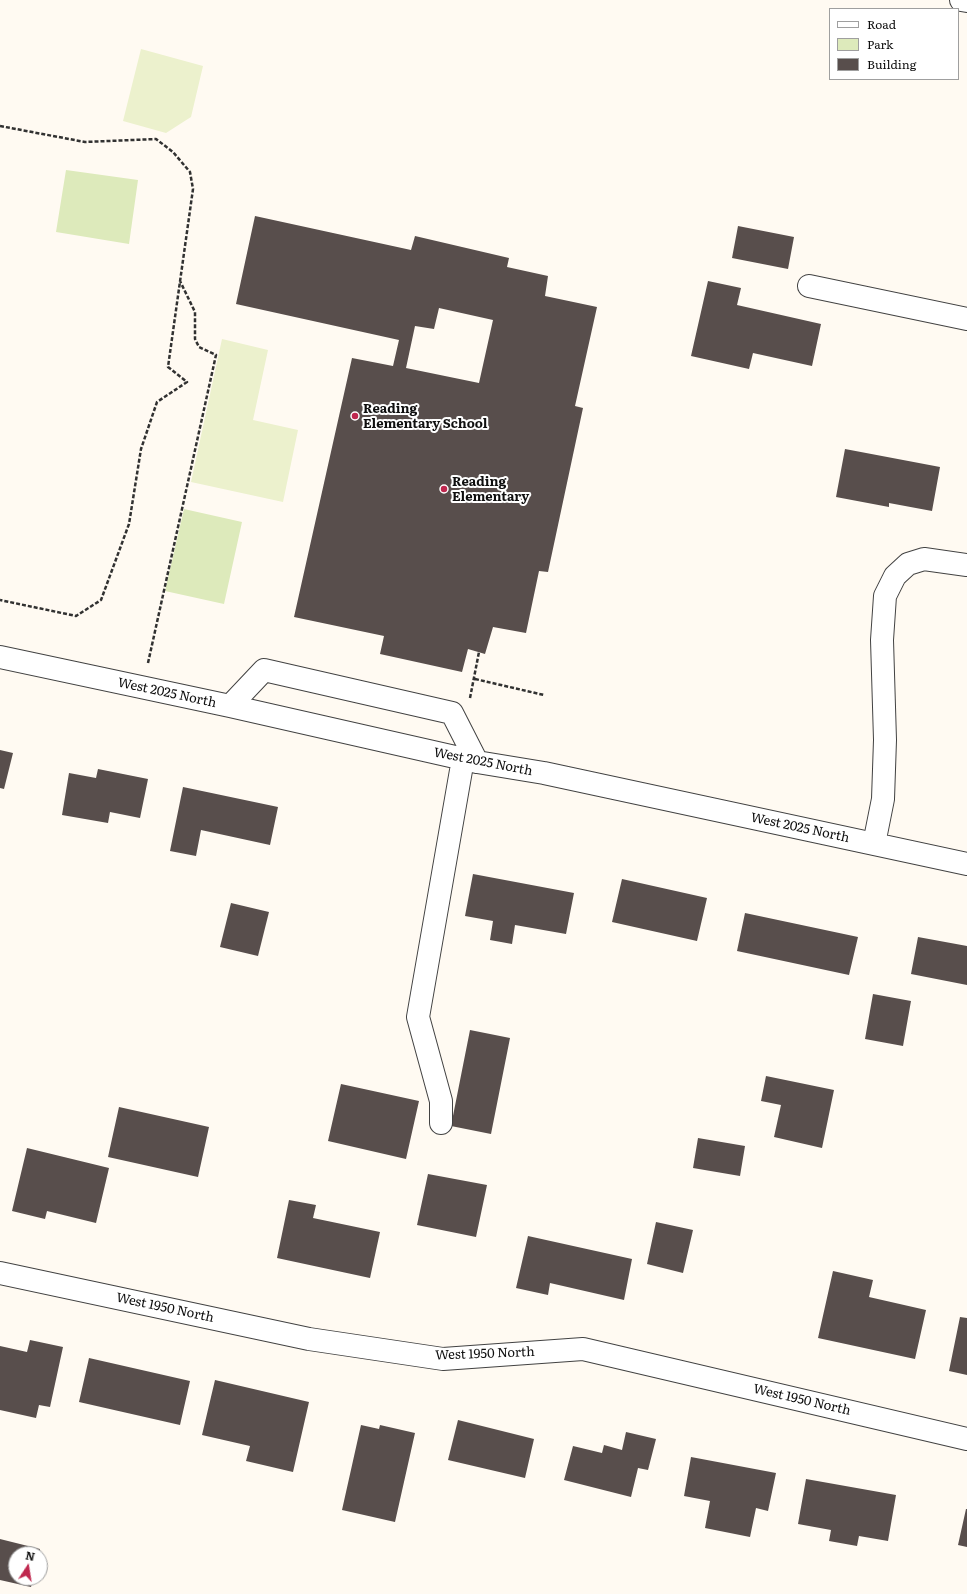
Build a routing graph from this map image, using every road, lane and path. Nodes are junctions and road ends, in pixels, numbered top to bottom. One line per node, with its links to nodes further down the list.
1 (960, 0): 2 (street)
2 (967, 1)
3 (0, 126): 4 (path)
4 (180, 281): 8 (path); 11 (path)
5 (809, 286): 6 (street)
6 (967, 319)
7 (967, 565): 17 (street)
8 (0, 600)
9 (479, 652): 12 (path)
10 (0, 657): 15 (street, West 2025 North)
11 (148, 664)
12 (474, 679): 13 (path); 14 (path)
13 (544, 695)
14 (469, 704)
15 (230, 706): 16 (street, West 2025 North); 16 (street)
16 (470, 760): 17 (street, West 2025 North); 19 (street)
17 (874, 844): 18 (street, West 2025 North)
18 (967, 864)
19 (441, 1123)
20 (0, 1273): 21 (street, West 1950 North)
21 (967, 1439)

